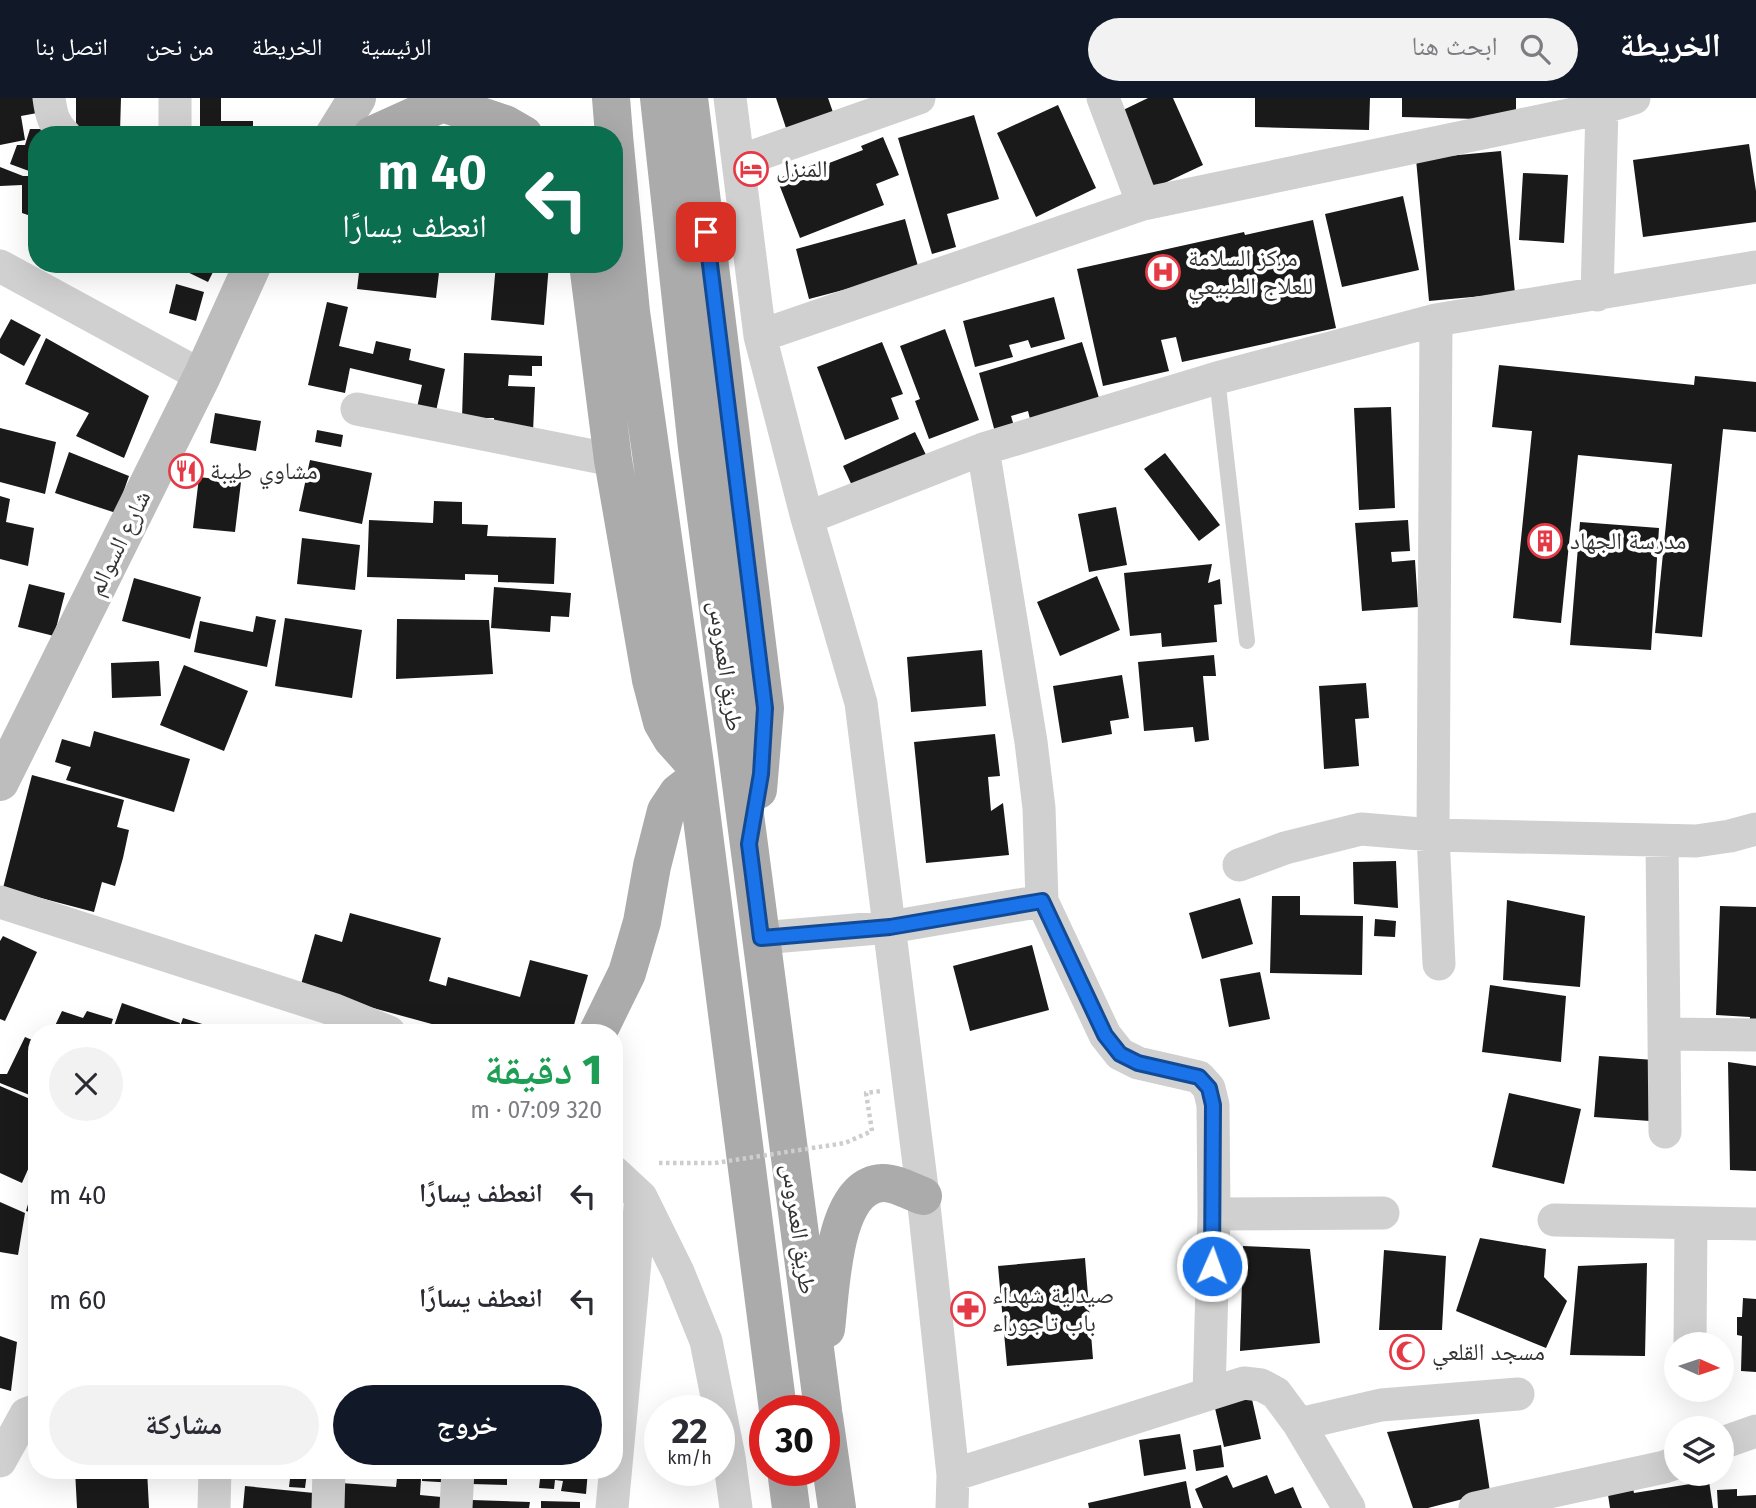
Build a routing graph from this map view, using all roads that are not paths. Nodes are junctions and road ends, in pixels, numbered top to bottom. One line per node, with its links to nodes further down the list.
1 (49, 98): 13 (street)
2 (175, 98): 14 (street)
3 (356, 98): 15 (main road)
4 (611, 98): 18 (main road, طريق العمروس)
5 (659, 98): 41 (main road, طريق العمروس)
6 (689, 98): 41 (main road)
7 (730, 98): 19 (street)
8 (919, 98): 19 (street)
9 (1103, 98): 20 (street)
10 (1634, 98): 12 (street)
11 (442, 100): 16 (main road); 17 (main road)
12 (1602, 108): 20 (street); 26 (street)
13 (56, 126)
14 (174, 126)
15 (339, 126)
16 (391, 126)
17 (508, 126)
18 (613, 126)
19 (740, 161): 28 (street)
20 (1143, 204): 28 (street)
21 (623, 229): 36 (main road, طريق العمروس)
22 (0, 266): 29 (street)
23 (1756, 267): 26 (street)
24 (249, 273): 29 (main road, شارع السوالم)
25 (590, 273): 33 (main road)
26 (1598, 295): 27 (street)
27 (1436, 320): 30 (street); 39 (street)
28 (760, 336): 34 (street)
29 (202, 376): 37 (main road, شارع السوالم)
30 (1217, 379): 32 (street); 35 (lane)
31 (357, 409): 33 (street)
32 (983, 449): 34 (street); 43 (street)
33 (613, 460): 36 (main road)
34 (807, 519): 45 (street)
35 (1247, 641)
36 (695, 772): 49 (main road); 65 (main road, طريق العمروس)
37 (0, 782)
38 (1756, 829): 40 (street)
39 (1433, 835): 40 (street); 42 (street); 47 (street)
40 (1662, 841): 50 (street)
41 (749, 844): 46 (main road, طريق العمروس)
42 (1240, 865)
43 (1042, 901): 45 (street); 57 (street)
44 (0, 902): 48 (street)
45 (890, 927): 46 (street); 54 (street)
46 (761, 938): 66 (main road, طريق العمروس)
47 (1439, 964)
48 (332, 1021)
49 (602, 1024)
50 (1664, 1034): 51 (street); 52 (street)
51 (1756, 1035)
52 (1665, 1132)
53 (623, 1181): 55 (street)
54 (923, 1196): 67 (main road); 74 (street)
55 (641, 1198): 61 (street); 85 (street)
56 (1383, 1213): 57 (street)
57 (1214, 1214): 63 (street)
58 (1554, 1220): 59 (street)
59 (1691, 1223): 60 (street); 62 (street)
60 (1756, 1224)
61 (623, 1312)
62 (1690, 1332)
63 (1209, 1394): 69 (street); 74 (street)
64 (1518, 1394): 69 (street)
65 (776, 1395)
66 (821, 1395)
67 (823, 1395)
68 (28, 1414): 72 (street)
69 (1298, 1423): 89 (street)
70 (1756, 1431): 71 (street)
71 (1734, 1439)
72 (0, 1461)
73 (1664, 1467): 90 (street)
74 (953, 1475): 88 (street)
75 (215, 1479): 81 (street)
76 (329, 1479): 82 (street)
77 (458, 1479): 83 (street)
78 (614, 1479): 84 (street)
79 (788, 1486): 86 (main road)
80 (834, 1486): 87 (main road, طريق العمروس)
81 (214, 1508)
82 (328, 1508)
83 (456, 1508)
84 (612, 1508)
85 (736, 1508)
86 (791, 1508)
87 (837, 1508)
88 (952, 1508)
89 (1349, 1508)
90 (1475, 1508)

